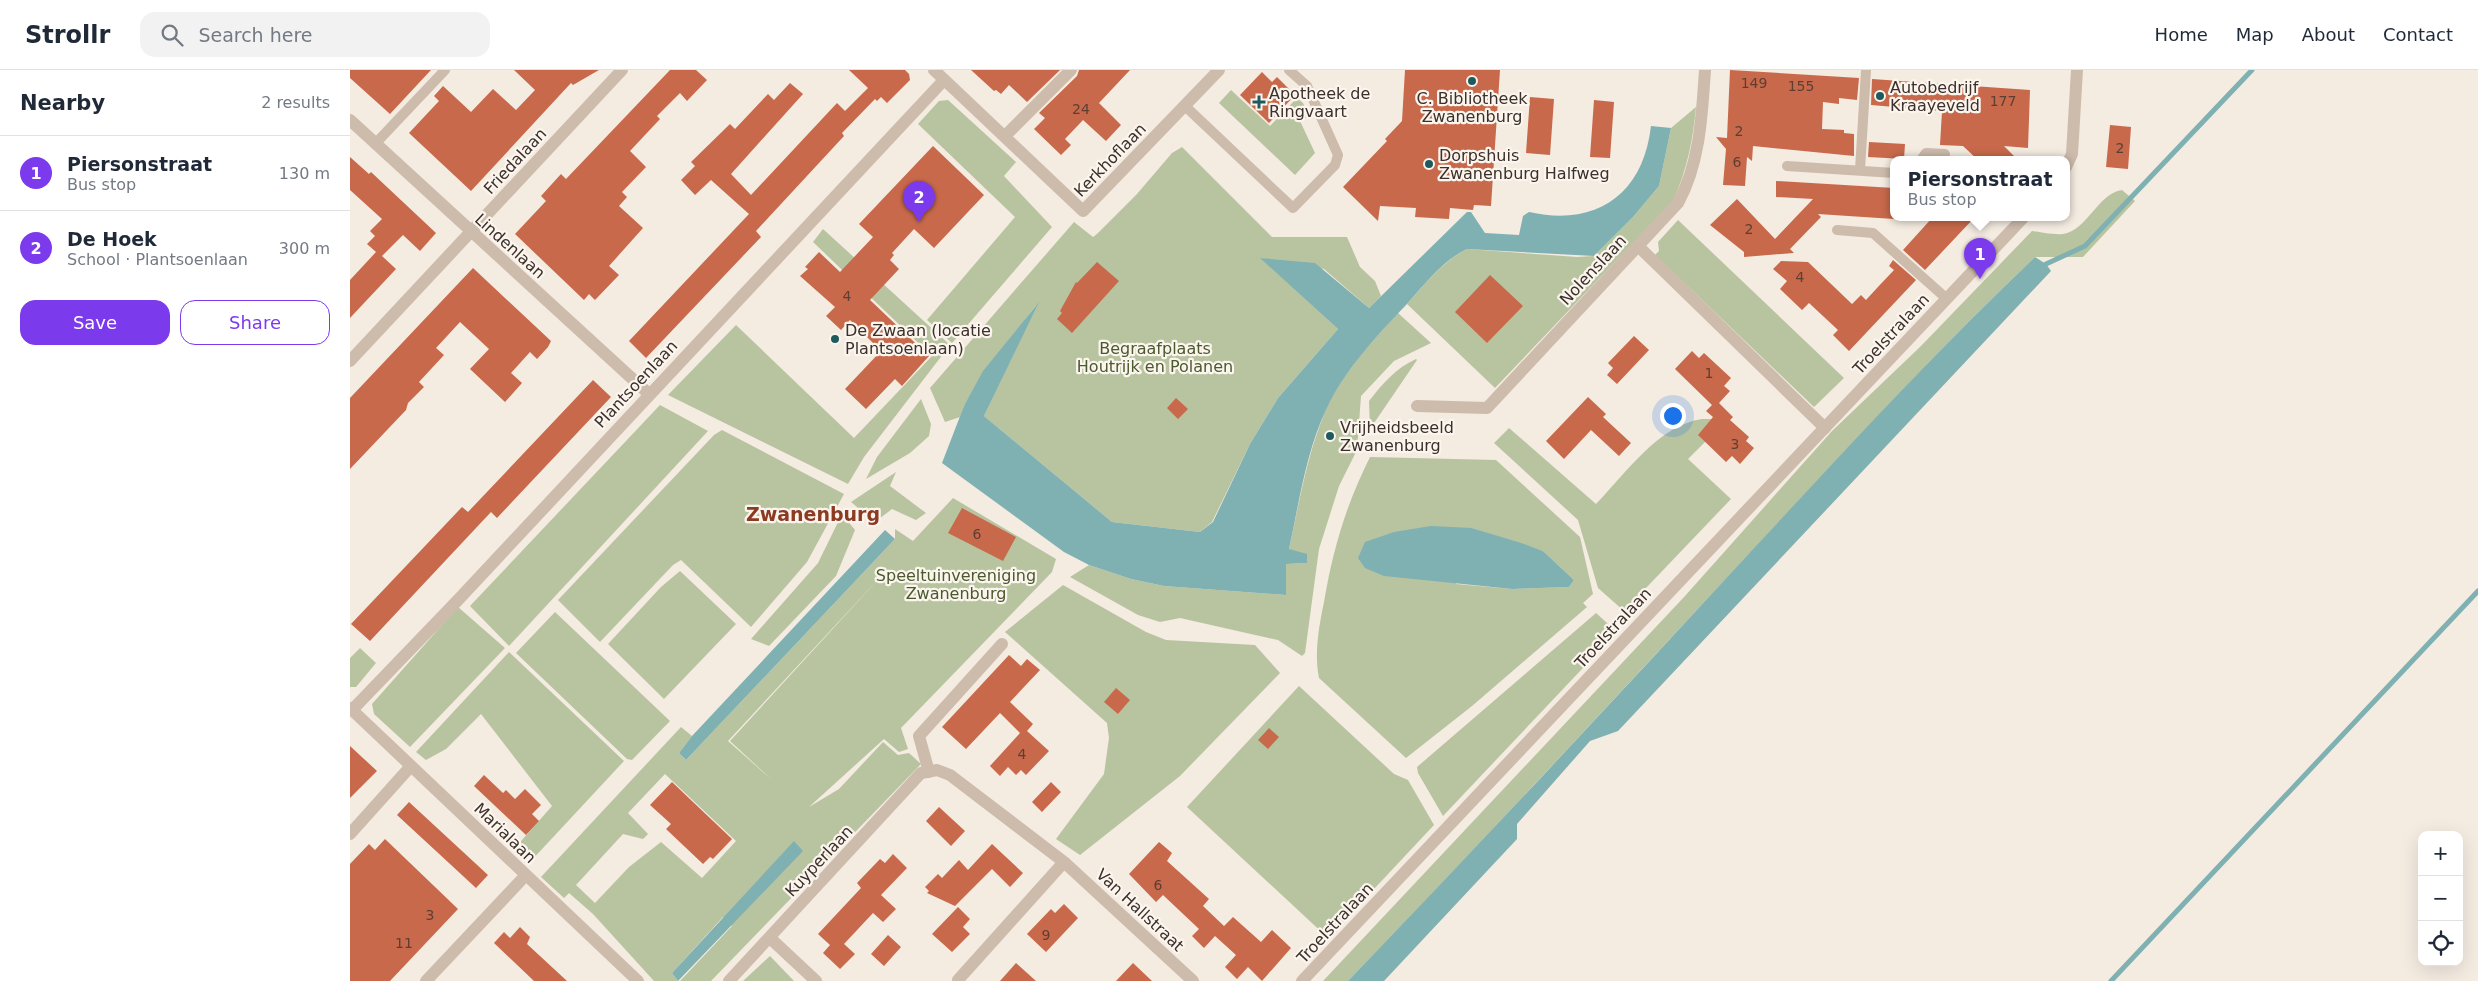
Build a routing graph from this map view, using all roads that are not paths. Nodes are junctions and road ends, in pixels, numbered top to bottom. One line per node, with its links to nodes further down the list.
1 (445, 70): 14 (lane)
2 (622, 70): 23 (street, Friedalaan)
3 (934, 70): 10 (street, Kerkhoflaan)
4 (1071, 70): 13 (street)
5 (1219, 70): 11 (street, Kerkhoflaan)
6 (1289, 70): 11 (lane)
7 (1705, 70): 24 (street, Nolenslaan)
8 (1866, 70): 19 (lane)
9 (2077, 70): 17 (street)
10 (944, 80): 13 (street, Kerkhoflaan); 27 (street, Plantsoenlaan)
11 (1184, 106): 13 (street, Kerkhoflaan)
12 (350, 120): 14 (street, Lindenlaan)
13 (1005, 136)
14 (375, 144): 23 (street, Lindenlaan)
15 (1945, 154): 16 (lane)
16 (1923, 156)
17 (2070, 158)
18 (1787, 166): 19 (lane)
19 (1860, 170): 20 (lane)
20 (1890, 173)
21 (2020, 221): 25 (street, Troelstralaan)
22 (1837, 230): 25 (lane, Troelstralaan)
23 (471, 232): 26 (street, Friedalaan); 27 (street, Lindenlaan)
24 (1638, 246): 28 (street, Nolenslaan); 29 (street)
25 (1947, 298): 29 (street, Troelstralaan)
26 (350, 361)
27 (649, 394): 31 (street, Plantsoenlaan)
28 (1417, 406)
29 (1825, 428): 44 (street, Troelstralaan)
30 (1002, 644): 33 (street)
31 (351, 709): 32 (street, Marialaan)
32 (411, 766): 34 (street); 36 (street, Marialaan)
33 (933, 771): 35 (street, Van Hallstraat); 37 (street, Kuyperlaan)
34 (350, 834)
35 (1064, 862): 38 (street); 43 (street, Van Hallstraat)
36 (525, 876): 39 (street); 40 (street, Marialaan)
37 (770, 938): 41 (street, Kuyperlaan); 42 (street)
38 (958, 980)
39 (426, 981)
40 (638, 981)
41 (729, 981)
42 (816, 981)
43 (1193, 981)
44 (1302, 981)

